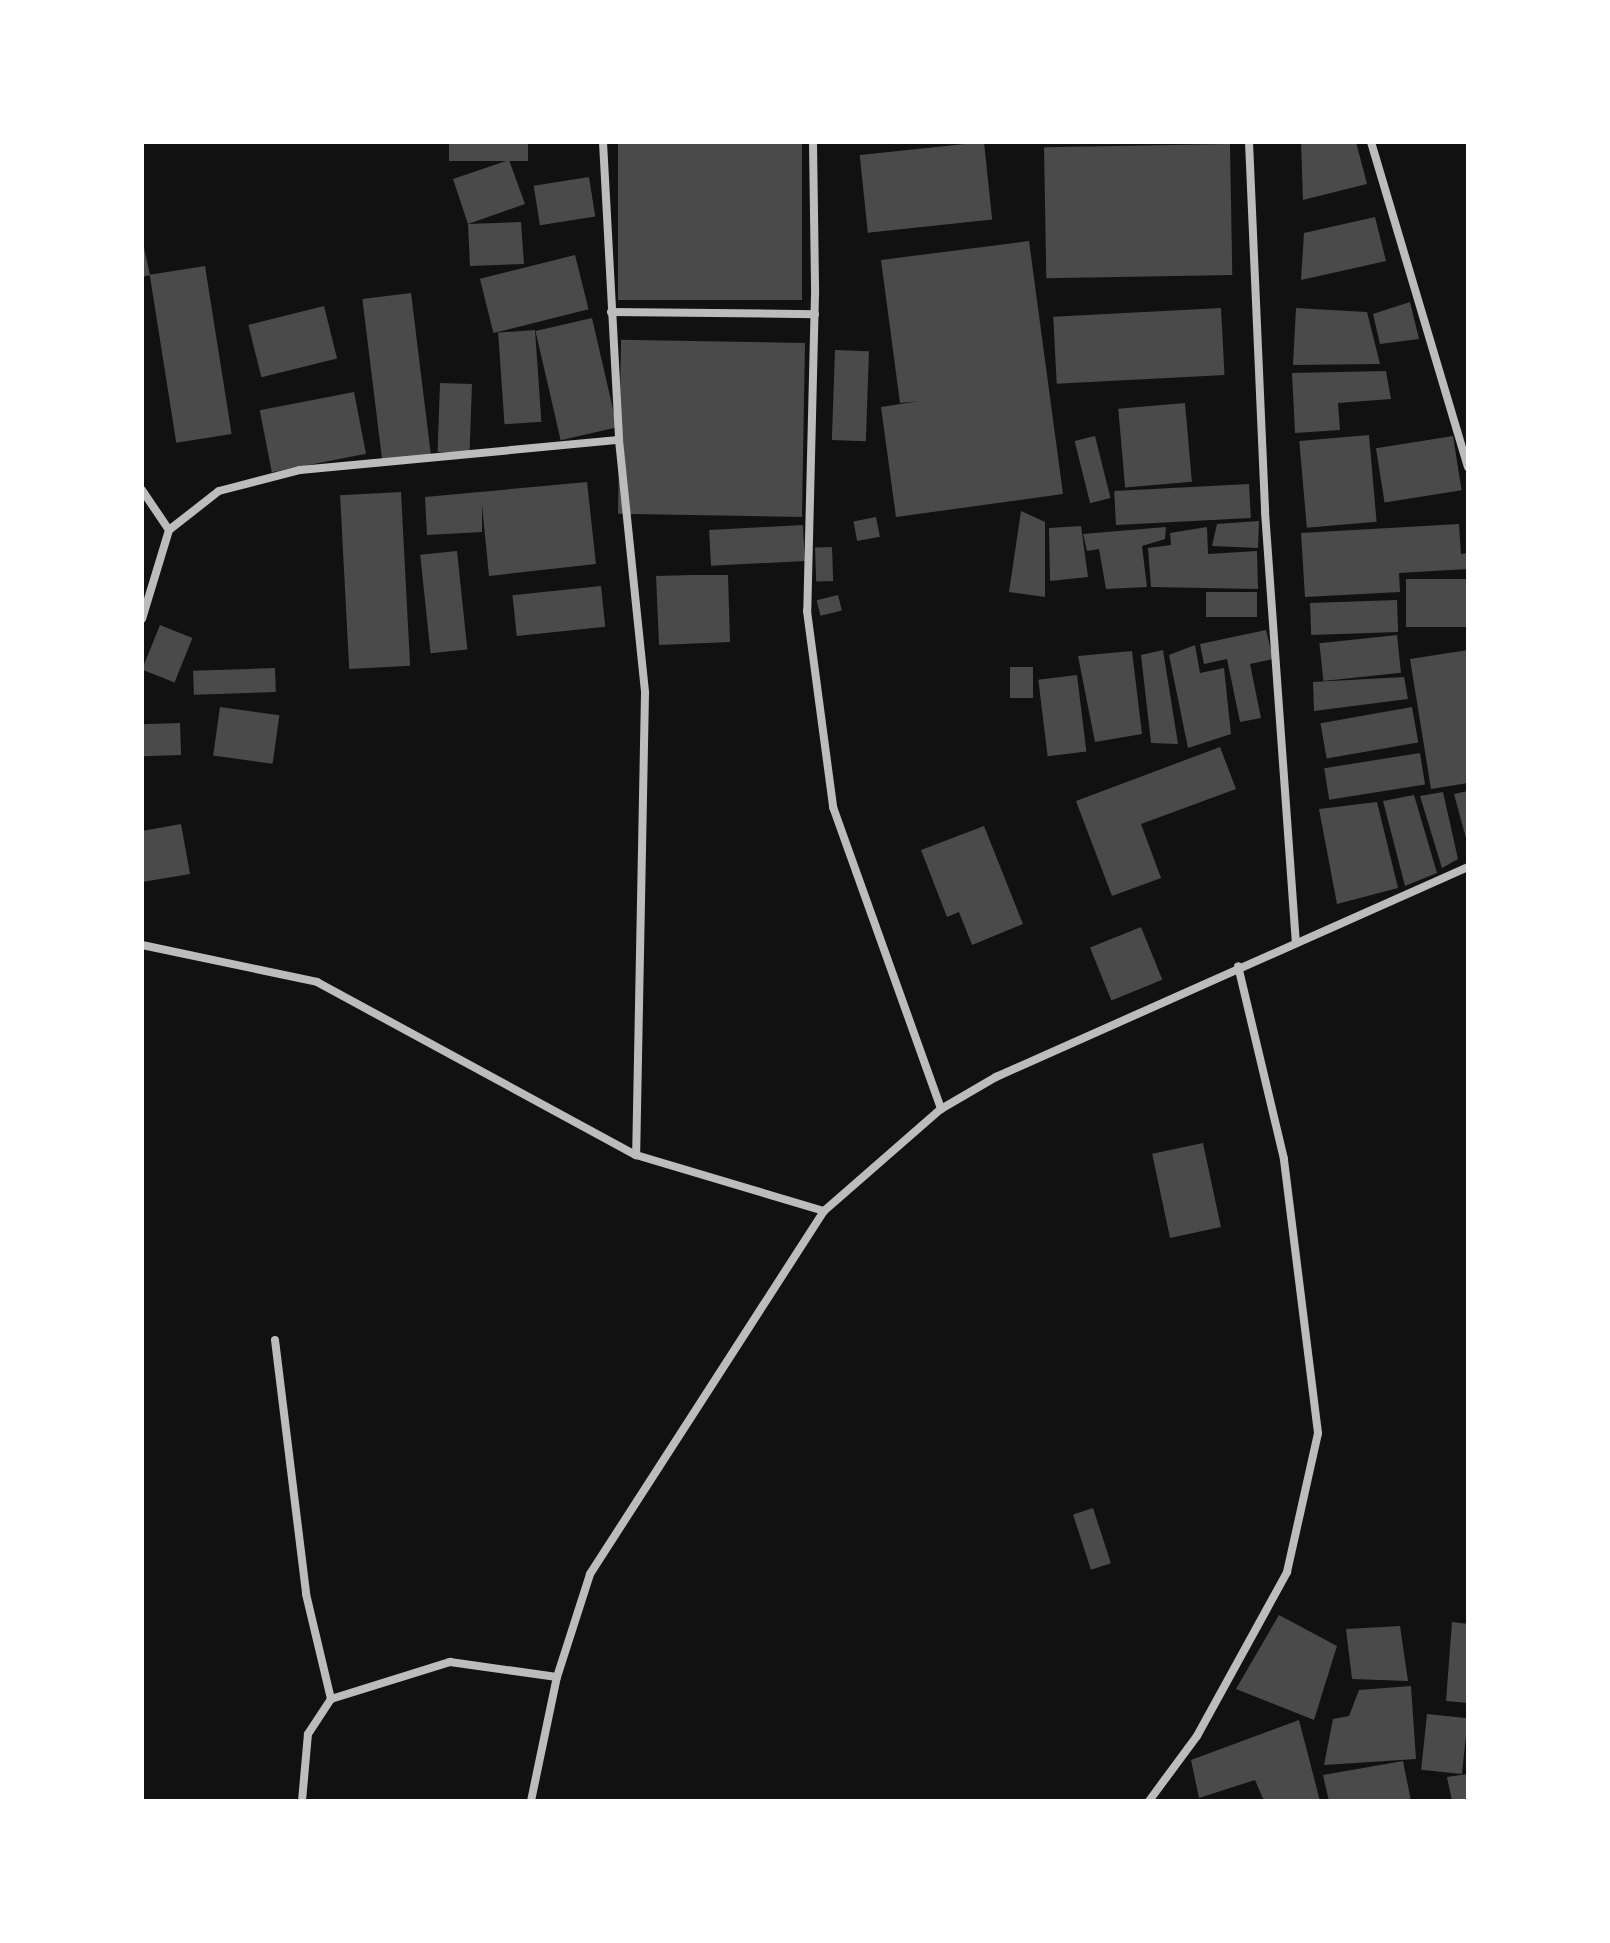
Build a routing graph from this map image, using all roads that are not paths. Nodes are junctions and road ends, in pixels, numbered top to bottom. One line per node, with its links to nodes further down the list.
1 (603, 142): 5 (street)
2 (813, 142): 6 (street)
3 (1249, 142): 13 (street)
4 (1371, 142): 8 (street)
5 (611, 312): 6 (street); 7 (street)
6 (815, 314): 16 (street)
7 (619, 440): 10 (street); 17 (street)
8 (1468, 467)
9 (142, 490): 10 (street)
10 (169, 530): 11 (street)
11 (142, 619)
12 (1468, 867): 13 (street)
13 (1296, 940): 15 (street)
14 (142, 945): 17 (street)
15 (1238, 966): 16 (street); 24 (street)
16 (941, 1109): 18 (street)
17 (636, 1155): 18 (street)
18 (824, 1211): 20 (street)
19 (275, 1340): 21 (street)
20 (557, 1677): 21 (street); 23 (street)
21 (331, 1699): 22 (street)
22 (302, 1801)
23 (531, 1801)
24 (1149, 1801)

